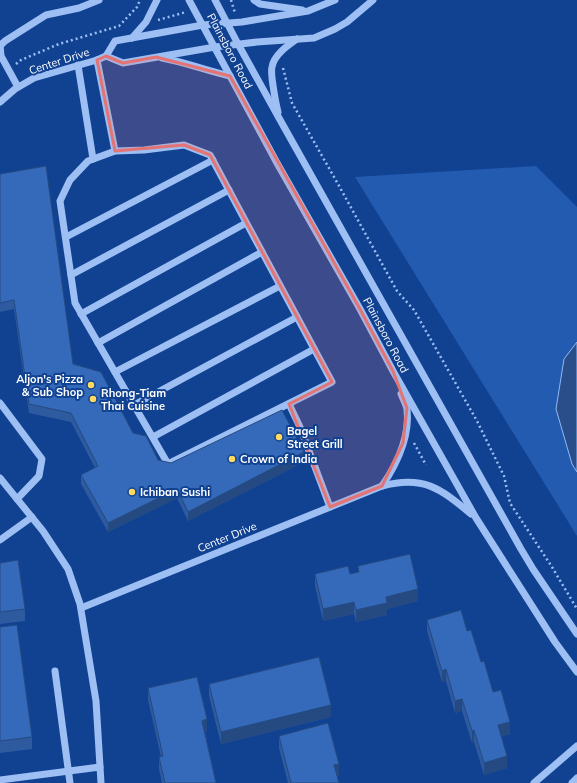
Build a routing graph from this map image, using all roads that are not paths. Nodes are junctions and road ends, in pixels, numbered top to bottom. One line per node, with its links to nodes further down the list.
1 (99, 0): 14 (street)
2 (157, 0): 11 (street)
3 (189, 0): 10 (street, Plainsboro Road)
4 (215, 0): 9 (street, Plainsboro Road)
5 (254, 0): 8 (street)
6 (335, 0): 8 (street, Center Drive)
7 (373, 0): 12 (street, Center Drive)
8 (308, 11): 9 (street, Center Drive)
9 (227, 23): 10 (street, Center Drive); 13 (street, Plainsboro Road)
10 (204, 25): 11 (street, Center Drive); 15 (street, Plainsboro Road)
11 (132, 38): 16 (street, Center Drive)
12 (297, 39): 13 (street, Center Drive); 23 (street)
13 (238, 44): 15 (street, Center Drive); 23 (street, Plainsboro Road)
14 (0, 45): 21 (street)
15 (215, 47): 17 (street, Center Drive); 20 (street, Plainsboro Road)
16 (106, 56): 17 (street, Center Drive); 18 (street, Center Drive)
17 (156, 58): 20 (street)
18 (97, 60): 19 (street, Center Drive); 24 (street)
19 (78, 65): 21 (street, Center Drive); 25 (street)
20 (230, 76): 37 (street, Plainsboro Road)
21 (18, 87): 22 (street, Center Drive)
22 (0, 102)
23 (279, 118): 51 (street, Plainsboro Road)
24 (115, 151): 25 (street); 26 (street)
25 (93, 159): 29 (street)
26 (213, 160): 27 (street); 29 (street)
27 (229, 190): 28 (street); 31 (street)
28 (246, 223): 30 (street); 33 (street)
29 (66, 238): 31 (street)
30 (262, 252): 32 (street); 35 (street)
31 (71, 276): 33 (street)
32 (280, 286): 34 (street); 38 (street)
33 (81, 314): 35 (street)
34 (297, 317): 36 (street); 41 (street)
35 (98, 343): 38 (street)
36 (314, 349): 40 (street); 42 (street)
37 (393, 371): 44 (street); 48 (street, Plainsboro Road)
38 (115, 372): 41 (street)
39 (0, 403): 45 (street)
40 (289, 404): 42 (street); 46 (street)
41 (134, 405): 42 (street)
42 (153, 437)
43 (0, 478): 45 (street)
44 (382, 486): 46 (street, Center Drive); 48 (street, Center Drive)
45 (17, 498): 47 (street)
46 (330, 507): 50 (street, Center Drive)
47 (32, 517): 49 (street); 50 (street)
48 (476, 518): 53 (street, Plainsboro Road)
49 (0, 540)
50 (81, 608): 55 (street)
51 (577, 634)
52 (55, 671): 56 (street)
53 (577, 672)
54 (577, 746): 61 (street)
55 (100, 767): 56 (street); 60 (street)
56 (68, 771): 58 (street); 59 (street)
57 (577, 778): 62 (street)
58 (0, 780)
59 (70, 783)
60 (101, 783)
61 (534, 783)
62 (572, 783)

